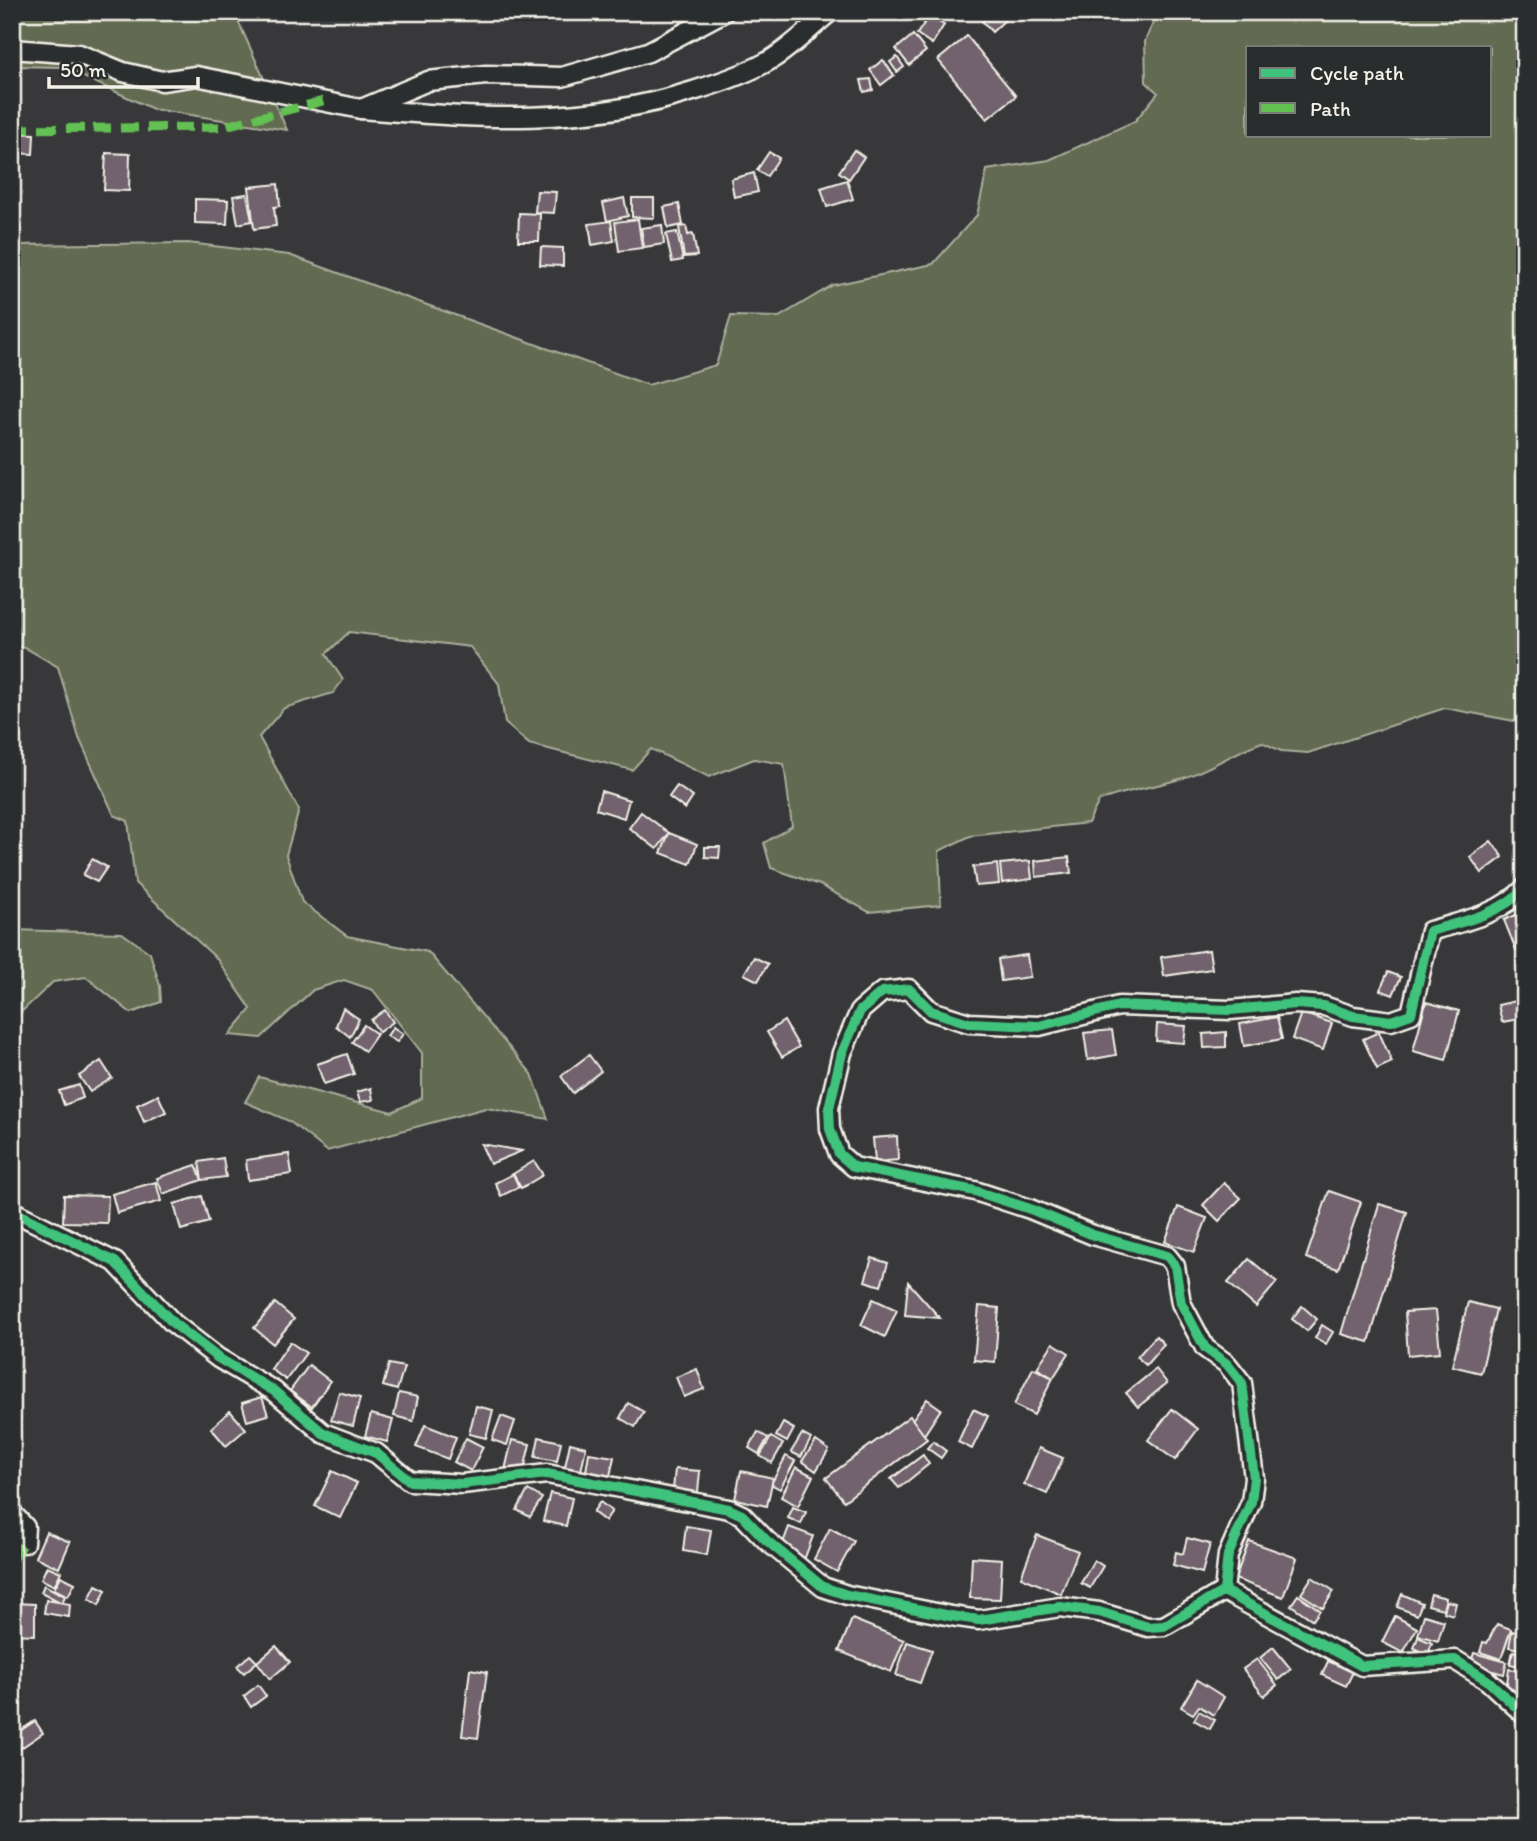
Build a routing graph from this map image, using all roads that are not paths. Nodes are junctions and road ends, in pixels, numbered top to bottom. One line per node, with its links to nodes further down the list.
1 (724, 12): 4 (street)
2 (830, 12): 4 (street)
3 (12, 49): 4 (street)
4 (361, 110)
5 (1525, 888): 9 (street)
6 (12, 1211): 9 (street)
7 (12, 1513): 8 (street)
8 (12, 1542)
9 (1224, 1591): 10 (street)
10 (1525, 1715)

